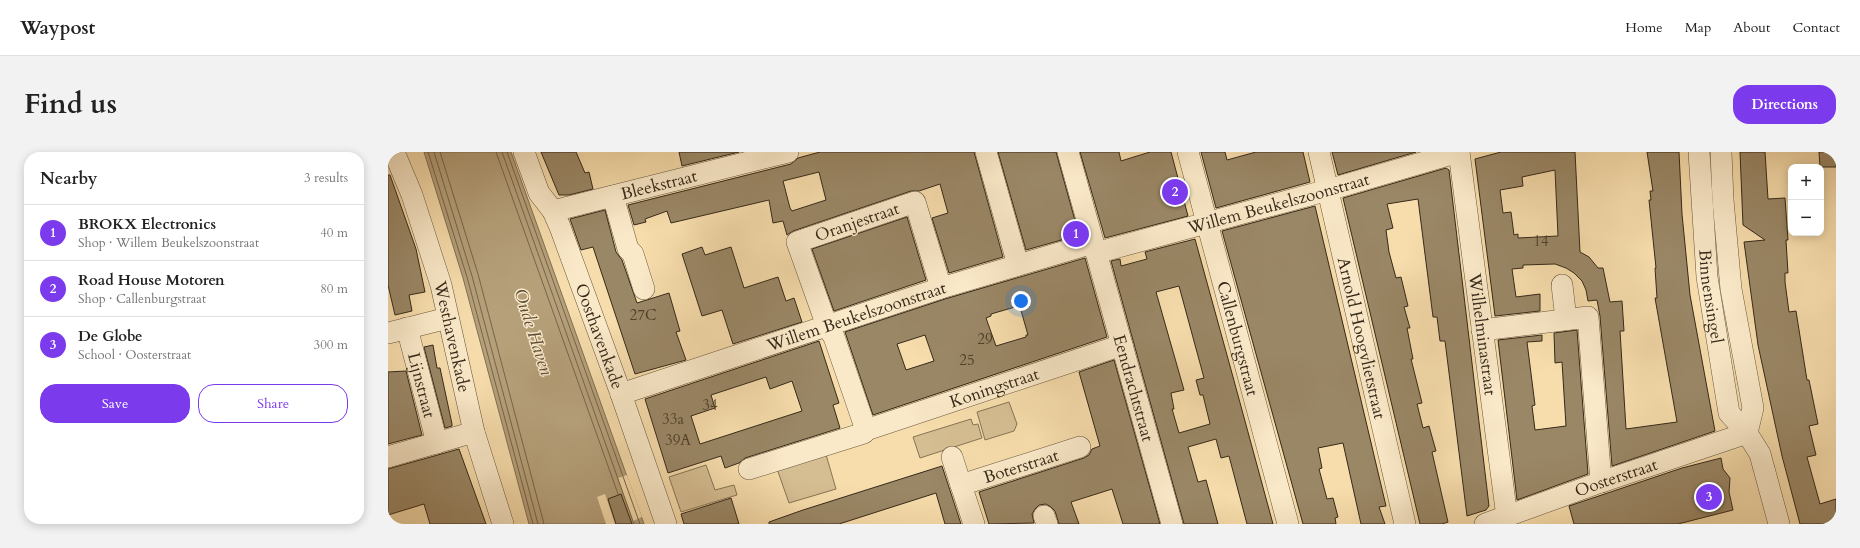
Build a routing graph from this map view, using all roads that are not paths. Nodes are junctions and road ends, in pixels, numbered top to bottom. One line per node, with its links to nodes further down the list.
1 (394, 152): 20 (street, Westhavenkade)
2 (524, 152): 13 (street, Oosthavenkade)
3 (788, 152): 12 (street, Bleekstraat)
4 (986, 152): 16 (street)
5 (1068, 152): 15 (street, Eendrachtstraat)
6 (1188, 152): 14 (street, Callenburgstraat)
7 (1319, 152): 11 (street, Arnold Hoogvlietstraat)
8 (1459, 152): 11 (street, Willem Beukelszoonstraat); 24 (street, Wilhelminastraat)
9 (1700, 152): 29 (street, Binnensingel)
10 (1721, 152): 29 (street, Binnensingel)
11 (1328, 190): 14 (street, Willem Beukelszoonstraat); 43 (street, Arnold Hoogvlietstraat)
12 (613, 196): 13 (street, Bleekstraat); 19 (street)
13 (553, 211): 26 (street, Oosthavenkade)
14 (1207, 222): 15 (street, Willem Beukelszoonstraat); 42 (street, Callenburgstraat)
15 (1095, 248): 16 (street, Willem Beukelszoonstraat); 25 (street, Eendrachtstraat)
16 (1018, 265): 18 (street, Willem Beukelszoonstraat)
17 (1562, 285): 21 (street)
18 (941, 288): 22 (street, Willem Beukelszoonstraat); 22 (street, Oranjestraat)
19 (644, 289)
20 (448, 318): 23 (street); 28 (street, Westhavenkade)
21 (1566, 319): 24 (street); 35 (street)
22 (827, 326): 26 (street, Willem Beukelszoonstraat); 27 (street)
23 (398, 330): 30 (street, Lijnstraat)
24 (1482, 330): 37 (street, Wilhelminastraat)
25 (1122, 345): 27 (street, Koningstraat); 41 (street, Eendrachtstraat)
26 (621, 394): 39 (street, Oosthavenkade)
27 (866, 430): 34 (street, Koningstraat)
28 (474, 432): 30 (street); 38 (street, Westhavenkade)
29 (1747, 433): 35 (street, Oosterstraat); 45 (street, Binnensingel)
30 (437, 443): 32 (street)
31 (1080, 446): 36 (street, Boterstraat)
32 (388, 457)
33 (952, 457): 36 (street, Boterstraat)
34 (749, 469)
35 (1601, 482): 37 (street, Oosterstraat)
36 (961, 485): 40 (street, Boterstraat)
37 (1507, 517): 44 (street, Oosterstraat)
38 (504, 524)
39 (666, 524)
40 (974, 524)
41 (1172, 524)
42 (1288, 524)
43 (1405, 524)
44 (1484, 524)
45 (1779, 524)

